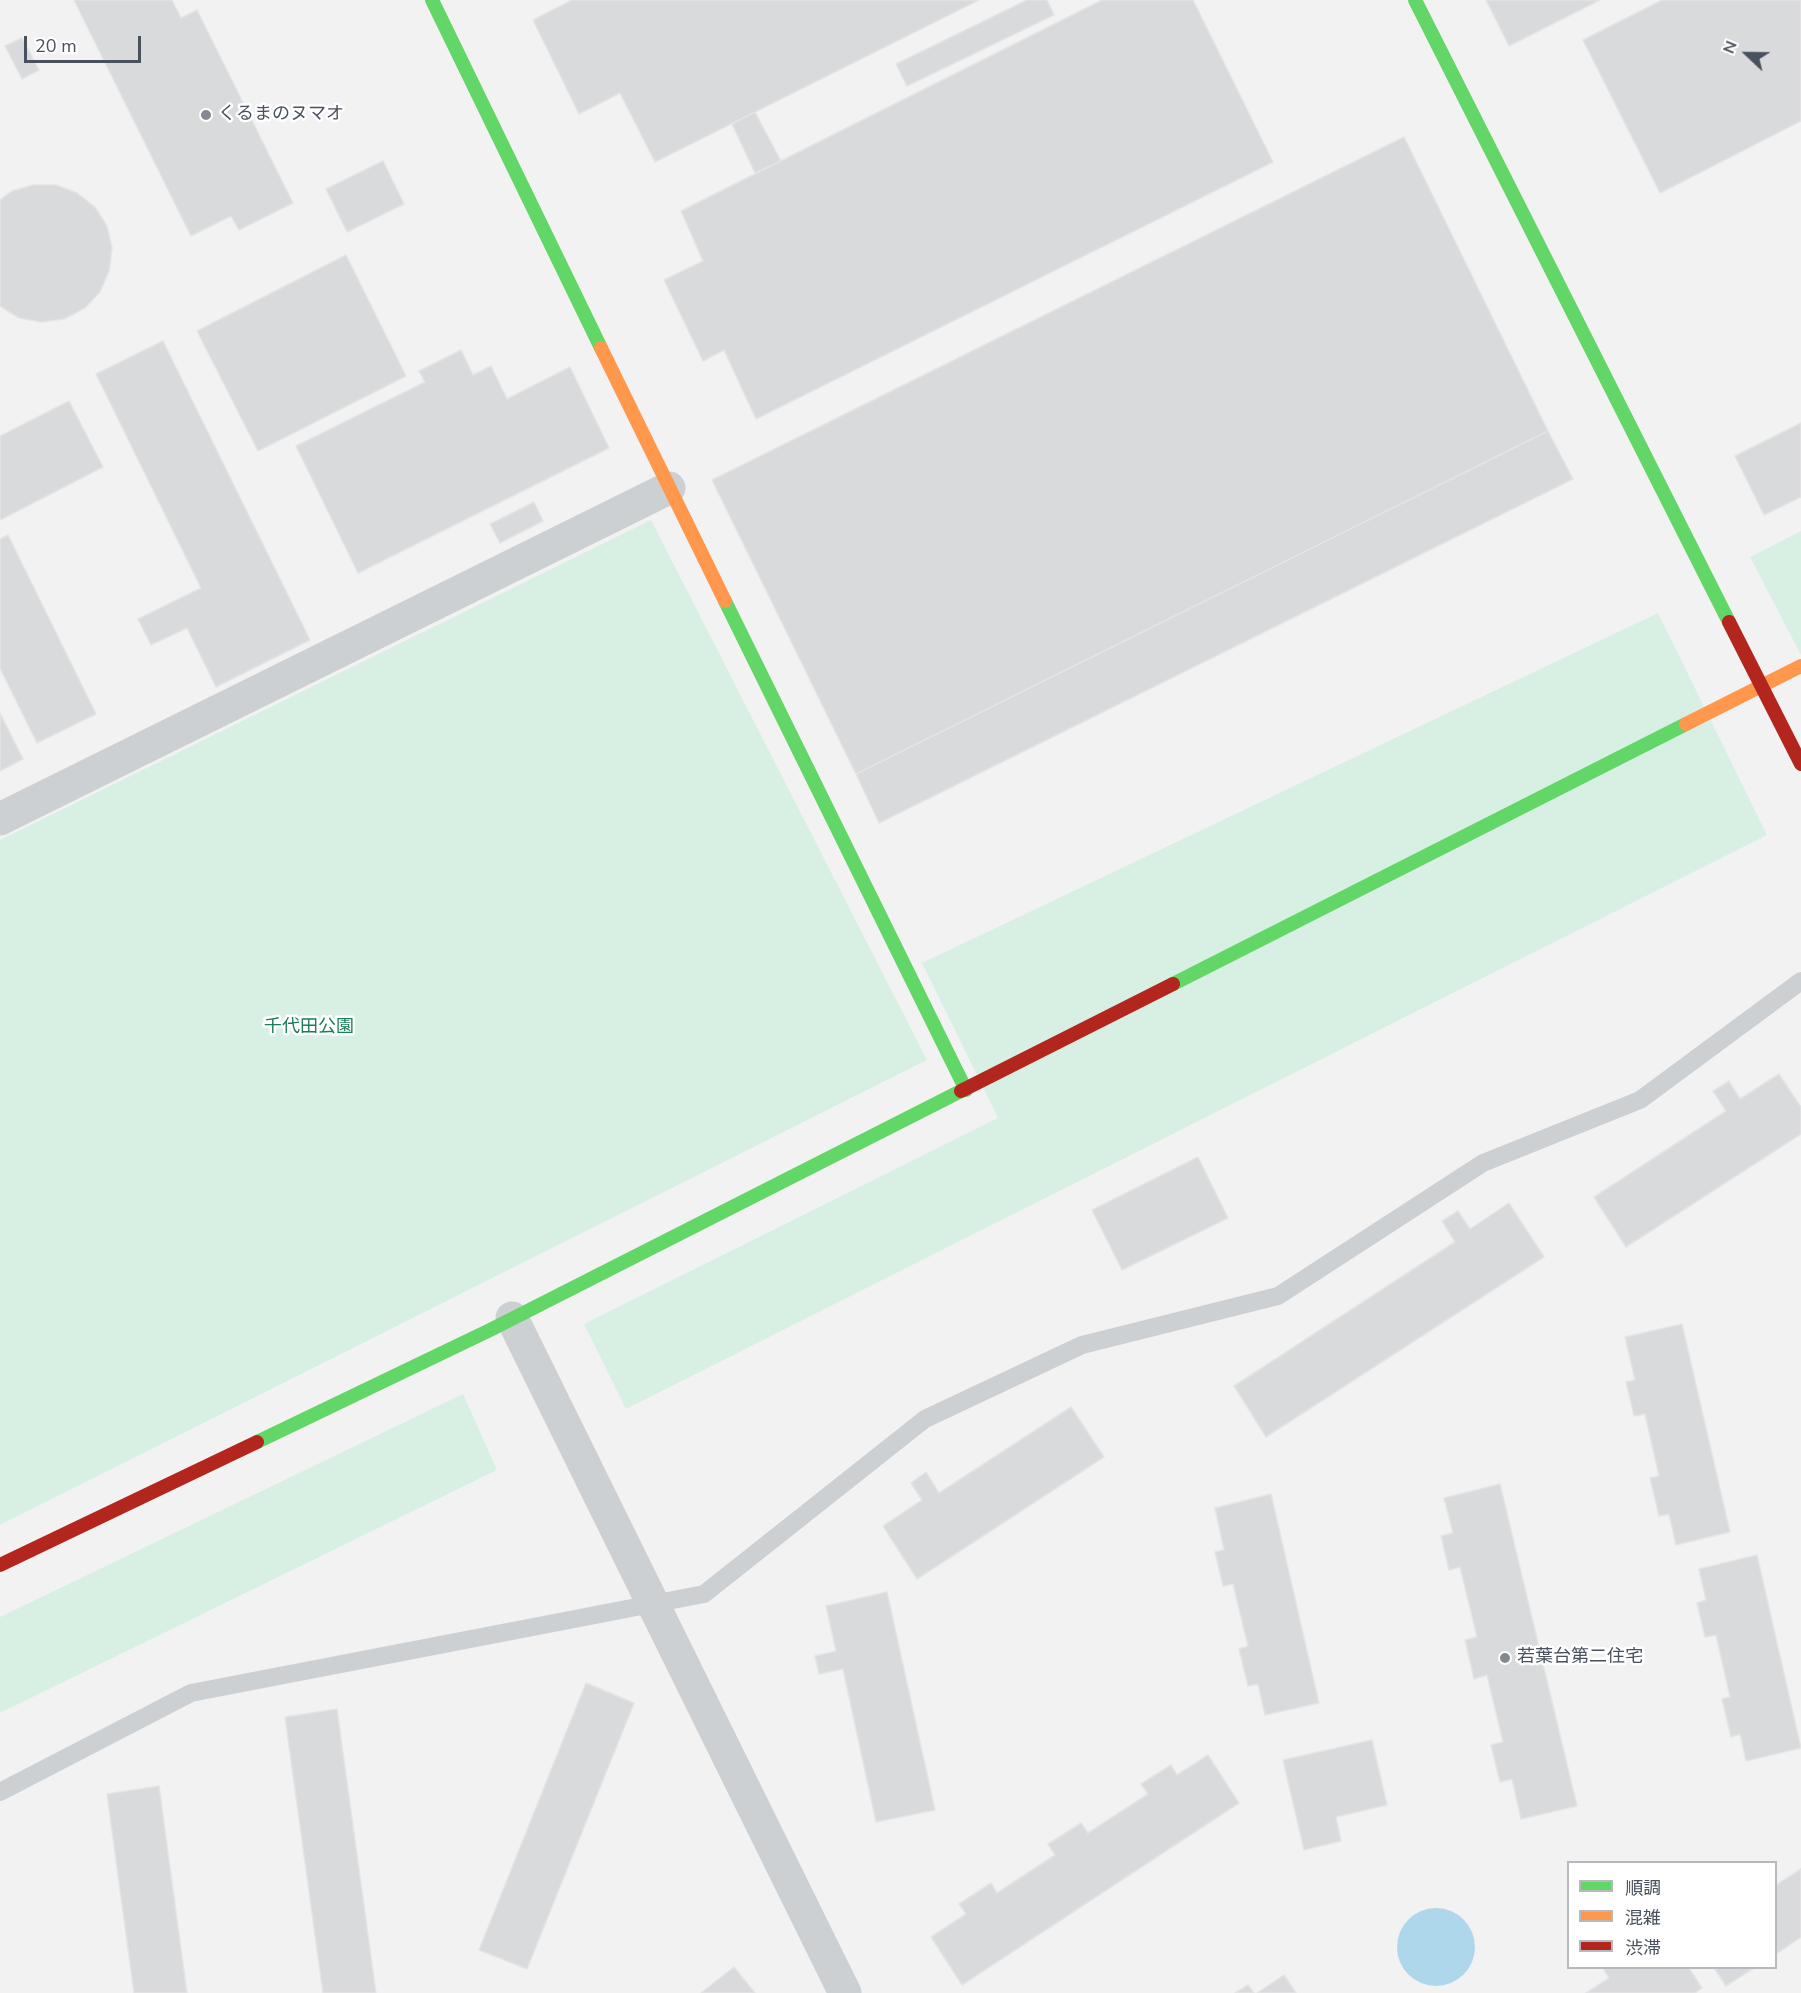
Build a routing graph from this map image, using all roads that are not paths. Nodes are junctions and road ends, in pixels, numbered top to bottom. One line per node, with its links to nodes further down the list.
1 (432, 0): 3 (street)
2 (1416, 0): 5 (street)
3 (669, 488): 7 (street); 9 (street)
4 (1801, 666): 5 (street)
5 (1762, 685): 6 (street); 9 (street)
6 (1801, 764)
7 (0, 819)
8 (1801, 981): 12 (lane)
9 (966, 1090): 10 (street)
10 (512, 1318): 11 (street); 12 (street)
11 (0, 1565)
12 (653, 1604): 13 (lane); 14 (street)
13 (0, 1792)
14 (845, 1993)

